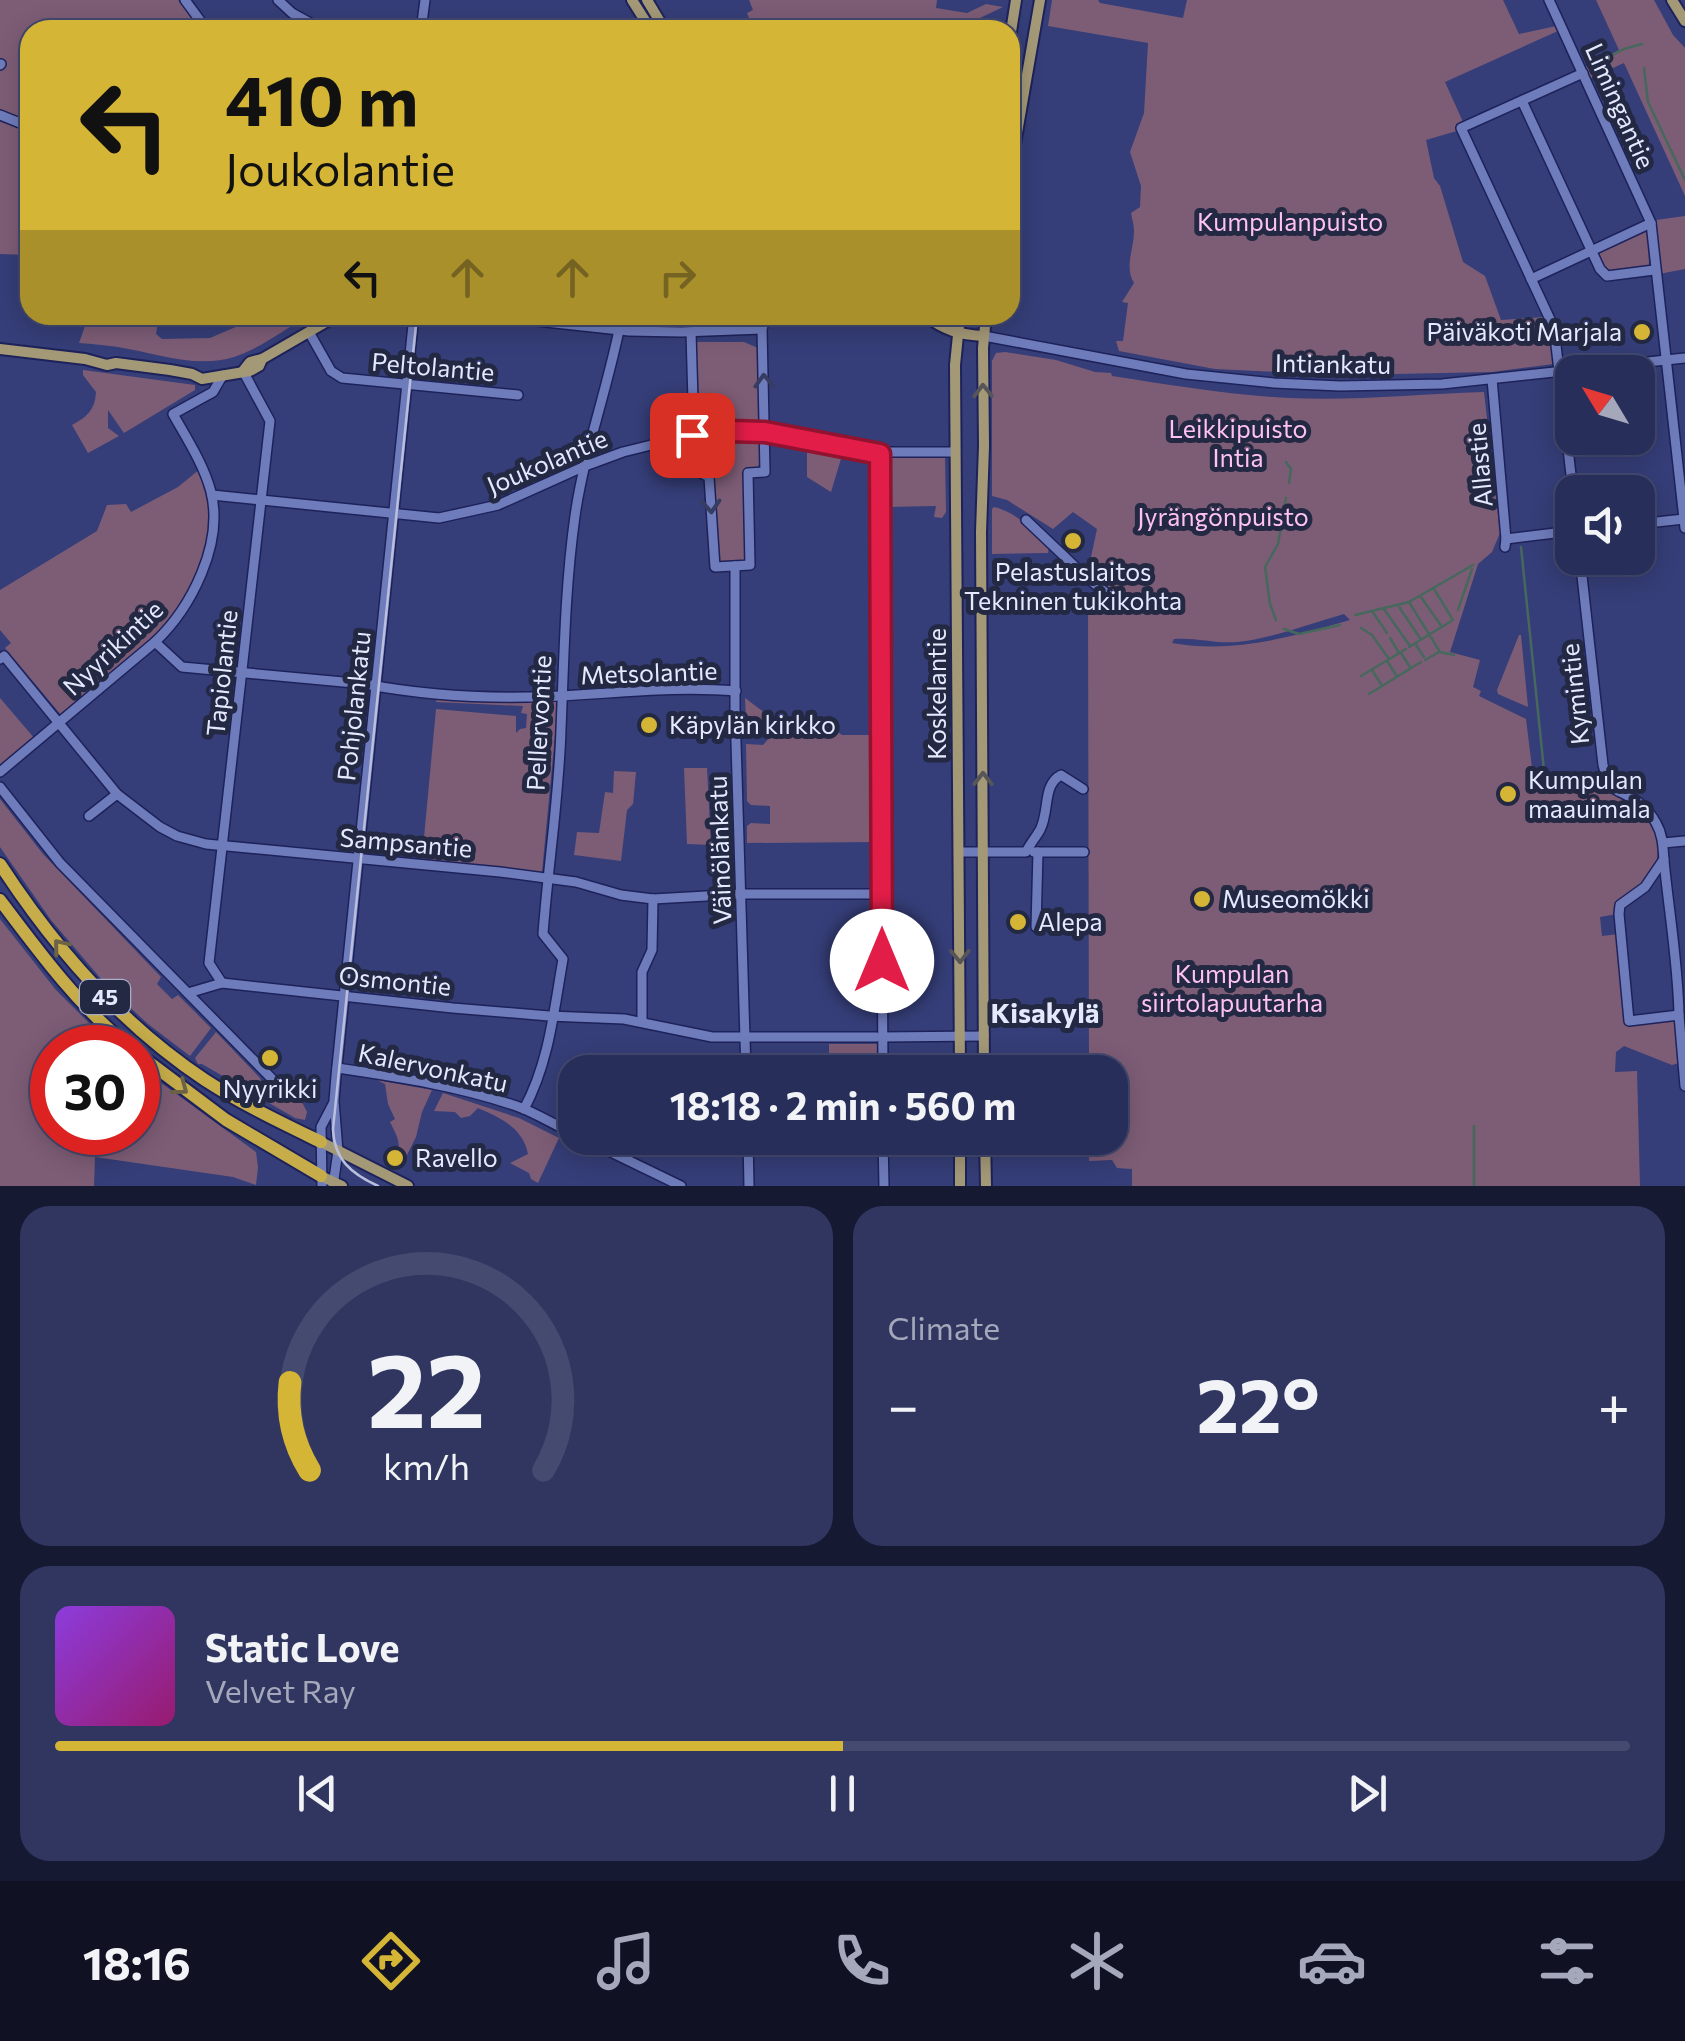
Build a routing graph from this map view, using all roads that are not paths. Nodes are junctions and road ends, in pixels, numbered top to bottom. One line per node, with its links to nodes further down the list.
1 (203, 0): 7 (street)
2 (278, 0): 9 (street)
3 (632, 0): 8 (main road)
4 (1040, 0): 13 (main road)
5 (1549, 0): 11 (street, Limingantie)
6 (1672, 0): 10 (main road)
7 (188, 4)
8 (649, 4)
9 (305, 20)
10 (1685, 21)
11 (1583, 73): 12 (street); 14 (street, Limingantie)
12 (1522, 101): 15 (street); 17 (street)
13 (1020, 115)
14 (1650, 223): 15 (street); 16 (street, Limingantie)
15 (1590, 250): 16 (street); 17 (street)
16 (1654, 270): 35 (street, Limingantie)
17 (1530, 279): 33 (street)
18 (321, 325): 28 (main road)
19 (413, 325): 41 (street, Pohjolankatu)
20 (573, 325): 27 (street)
21 (763, 325): 26 (street)
22 (938, 325): 30 (main road)
23 (958, 325): 30 (main road, Koskelantie)
24 (970, 325): 31 (main road)
25 (985, 325): 31 (main road, Koskelantie)
26 (762, 329): 29 (street); 43 (street, one-way to 26)
27 (619, 330): 29 (street); 47 (street, Pellervontie)
28 (309, 332): 37 (main road); 41 (street, Peltolantie)
29 (690, 332): 44 (street)
30 (958, 333): 31 (main road); 45 (main road, Koskelantie)
31 (984, 336): 40 (street, Intiankatu); 75 (main road, Koskelantie, one-way to 31)
32 (0, 349): 39 (main road)
33 (1557, 355)
34 (1685, 358): 35 (street, Intiankatu)
35 (1666, 360): 36 (street, Intiankatu); 51 (street, Limingantie)
36 (1655, 361)
37 (243, 370): 39 (main road); 49 (street, Tapiolantie)
38 (1555, 371): 40 (street, Intiankatu)
39 (218, 376): 48 (street, Nyyrikintie)
40 (1492, 379): 55 (street, Allastie)
41 (407, 385): 42 (street, Peltolantie); 50 (street, Pohjolankatu)
42 (518, 395)
43 (765, 432): 44 (street, Joukolantie); 46 (street, Joukolantie); 56 (street, Väinölänkatu)
44 (692, 435): 47 (street, Joukolantie); 56 (street, one-way to 56)
45 (954, 452): 46 (street, Joukolantie); 74 (main road, Koskelantie)
46 (880, 454): 84 (street)
47 (584, 466): 50 (street, Joukolantie); 64 (street, Pellervontie)
48 (212, 496): 49 (street, Joukolantie); 59 (street, Nyyrikintie)
49 (261, 500): 50 (street, Joukolantie); 61 (street, Tapiolantie)
50 (394, 515): 62 (street, Pohjolankatu)
51 (1684, 518): 53 (street); 54 (street, Limingantie)
52 (1026, 520): 58 (street)
53 (1655, 522)
54 (1685, 528)
55 (1555, 534)
56 (735, 566): 63 (street, Väinölänkatu)
57 (1582, 575): 72 (street, Kymintie)
58 (1110, 596)
59 (156, 642): 61 (street, Metsolantie); 65 (street, Nyyrikintie)
60 (2, 658): 65 (street, Sampsantie)
61 (243, 673): 62 (street, Metsolantie); 73 (street, Tapiolantie)
62 (376, 686): 64 (street, Metsolantie); 79 (street, Pohjolankatu)
63 (736, 691): 64 (street, Metsolantie); 83 (street, Väinölänkatu)
64 (562, 696): 82 (street, Pellervontie)
65 (60, 723): 66 (street, Nyyrikintie); 69 (street, Sampsantie)
66 (0, 772)
67 (0, 787): 89 (street)
68 (1083, 789): 76 (street)
69 (117, 794): 70 (street); 73 (street, Sampsantie)
70 (89, 816)
71 (1685, 840): 72 (street)
72 (1663, 843): 80 (street, Kymintie)
73 (224, 846): 79 (street, Sampsantie); 88 (street, Tapiolantie)
74 (959, 852): 75 (street); 95 (main road, Koskelantie, one-way to 95)
75 (984, 852): 76 (street); 96 (main road, Koskelantie)
76 (1026, 852): 77 (street)
77 (1038, 852): 78 (street); 87 (street)
78 (1084, 852)
79 (358, 858): 82 (street, Sampsantie); 90 (street, Pohjolankatu)
80 (1664, 859): 91 (street, Kymintie); 91 (street)
81 (0, 864): 110 (highway, 45, one-way to 81)
82 (546, 878): 85 (street, Sampsantie); 92 (street, Pellervontie)
83 (742, 894): 84 (street, Sampsantie); 85 (street, Sampsantie); 97 (street, Väinölänkatu)
84 (882, 894): 98 (street)
85 (653, 898): 93 (street)
86 (0, 900): 94 (highway, 45)
87 (1036, 926)
88 (222, 984): 89 (street, Osmontie); 90 (street, Osmontie)
89 (188, 993): 105 (street)
90 (344, 996): 92 (street, Osmontie); 103 (street, Pohjolankatu)
91 (1679, 1015): 106 (street)
92 (553, 1016): 93 (street, Osmontie); 108 (street, Pellervontie)
93 (642, 1022): 97 (street, Osmontie)
94 (106, 1025)
95 (960, 1036): 96 (street, Osmontie); 98 (street, Osmontie); 101 (main road, Koskelantie)
96 (984, 1036): 102 (main road, Koskelantie)
97 (745, 1037): 98 (street, Osmontie); 99 (street, Väinölänkatu)
98 (879, 1038): 100 (street)
99 (746, 1055)
100 (880, 1055)
101 (960, 1055)
102 (984, 1055)
103 (337, 1068): 107 (street, Pohjolankatu); 108 (street, Kalervonkatu)
104 (160, 1070): 117 (highway, one-way to 117)
105 (279, 1086)
106 (1685, 1086)
107 (334, 1101): 110 (street, Pohjolankatu); 111 (street, Pohjolankatu)
108 (524, 1109): 109 (street, Kalervonkatu)
109 (558, 1126)
110 (321, 1142): 111 (main road, 45); 117 (street, Pohjolankatu)
111 (338, 1151): 117 (street, Pohjolankatu); 118 (main road, 45)
112 (618, 1155): 119 (street, Kalervonkatu)
113 (748, 1155): 120 (street)
114 (883, 1155): 121 (street)
115 (960, 1155): 122 (main road)
116 (986, 1155): 123 (main road)
117 (331, 1183)
118 (408, 1186)
119 (682, 1186)
120 (748, 1186)
121 (884, 1186)
122 (960, 1186)
123 (986, 1186)

